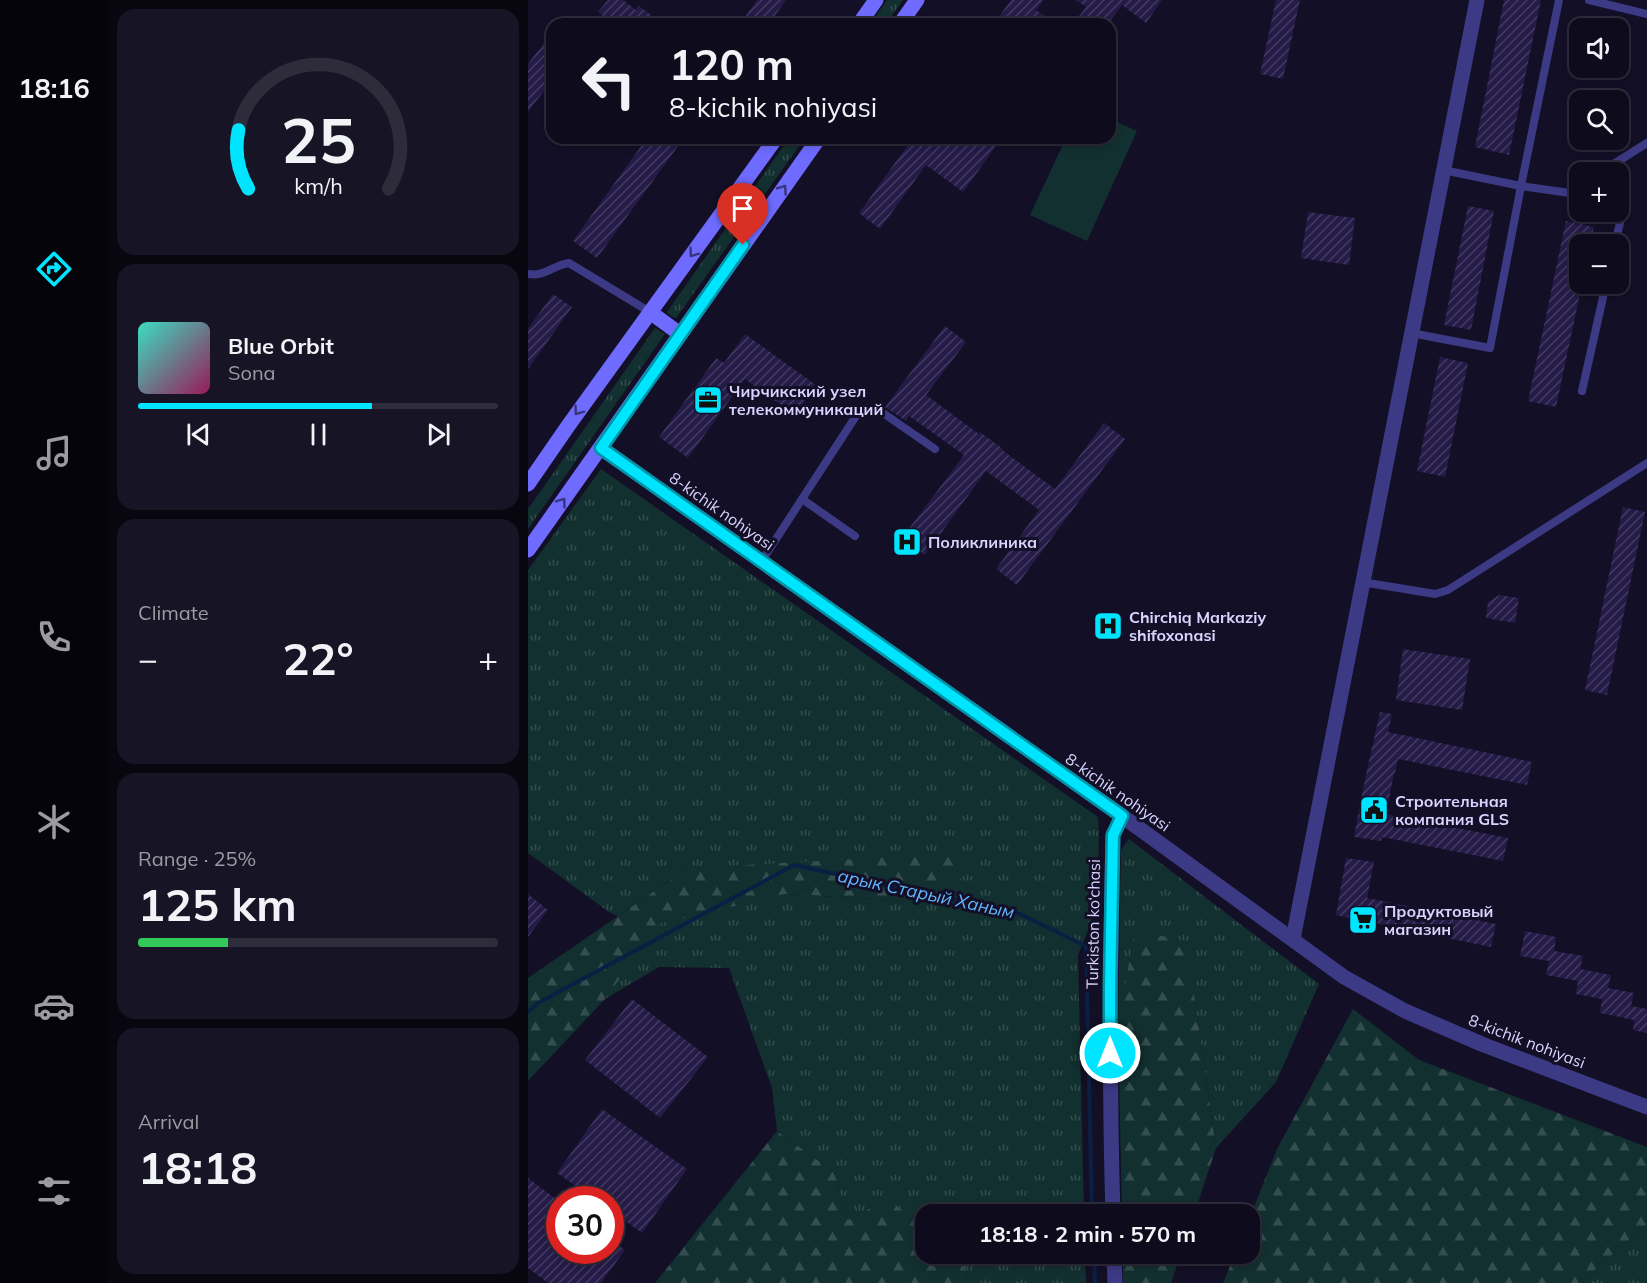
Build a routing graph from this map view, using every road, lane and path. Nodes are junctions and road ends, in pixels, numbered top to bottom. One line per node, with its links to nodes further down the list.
1 (876, 0): 7 (main road)
2 (917, 0): 8 (main road)
3 (1476, 0): 13 (street)
4 (1559, 0): 14 (lane)
5 (1589, 0): 6 (lane)
6 (1647, 14)
7 (862, 18)
8 (904, 18)
9 (1647, 143): 12 (lane)
10 (772, 144): 18 (main road, one-way to 18)
11 (815, 144): 20 (main road, one-way to 11)
12 (1617, 162)
13 (1443, 170): 14 (lane); 19 (street)
14 (1521, 186): 15 (lane); 19 (lane)
15 (1569, 193)
16 (528, 274): 18 (lane)
17 (1604, 294): 21 (lane)
18 (650, 312): 20 (main road); 25 (main road, one-way to 25)
19 (1411, 333): 30 (street)
20 (680, 334): 22 (main road)
21 (1582, 391)
22 (601, 448): 28 (main road, one-way to 22); 29 (street, 8-kichik nohiyasi)
23 (935, 449): 26 (lane)
24 (1647, 464): 30 (lane)
25 (528, 484)
26 (802, 499): 27 (lane); 29 (lane)
27 (855, 536)
28 (528, 550)
29 (761, 562): 31 (street, 8-kichik nohiyasi)
30 (1362, 582): 32 (street)
31 (1122, 816): 32 (street, 8-kichik nohiyasi); 34 (street, Turkiston ko‘chasi)
32 (1293, 939): 33 (street, 8-kichik nohiyasi)
33 (1647, 1107)
34 (1113, 1204)
35 (1114, 1264): 36 (street)
36 (1115, 1283)

